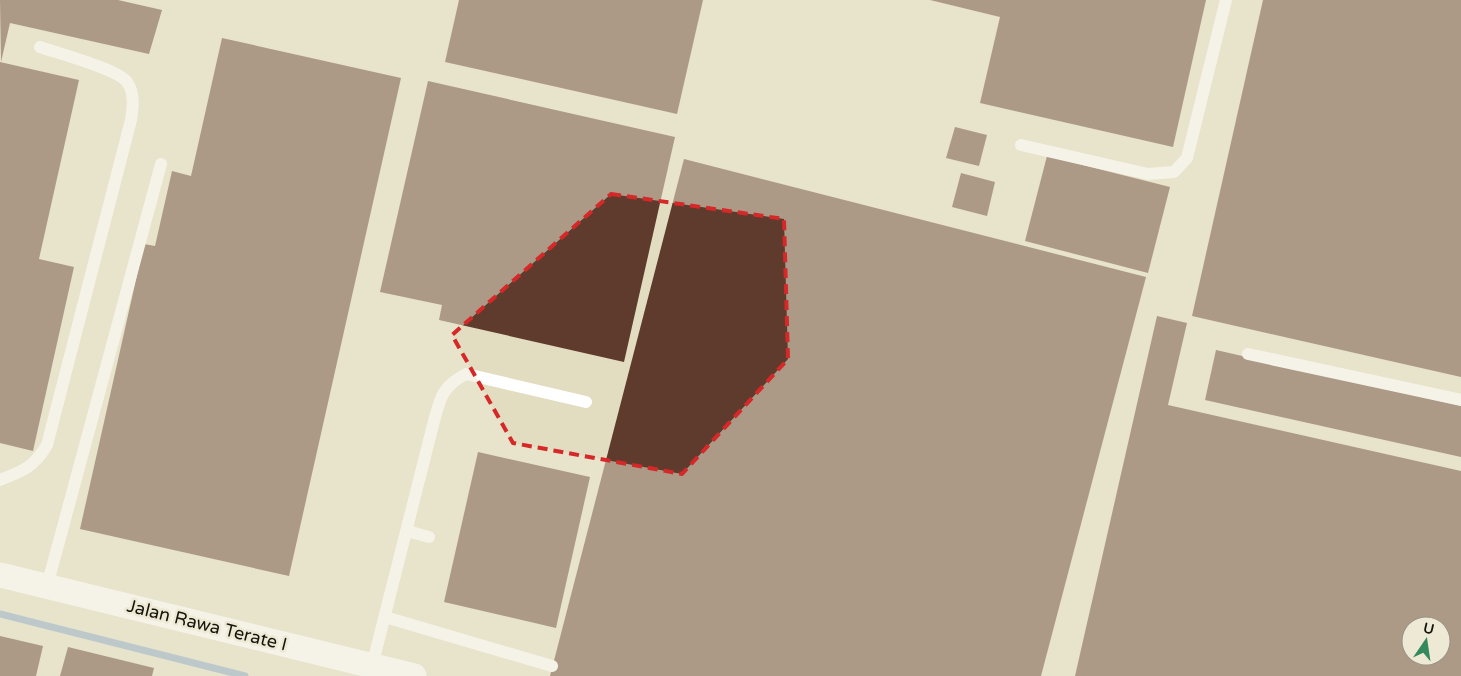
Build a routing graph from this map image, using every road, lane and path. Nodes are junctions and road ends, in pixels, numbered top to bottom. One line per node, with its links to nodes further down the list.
1 (1226, 0): 3 (lane)
2 (40, 47): 8 (lane)
3 (1021, 145)
4 (161, 164): 12 (lane)
5 (1248, 354): 6 (lane)
6 (1461, 400)
7 (586, 402): 9 (lane)
8 (0, 480)
9 (407, 531): 10 (lane); 13 (lane)
10 (429, 537)
11 (0, 575): 12 (street, Jalan Rawa Terate I)
12 (46, 586): 14 (street, Jalan Rawa Terate I)
13 (385, 617): 14 (lane); 15 (lane)
14 (372, 666): 16 (street, Jalan Rawa Terate I)
15 (552, 666)
16 (414, 676)

